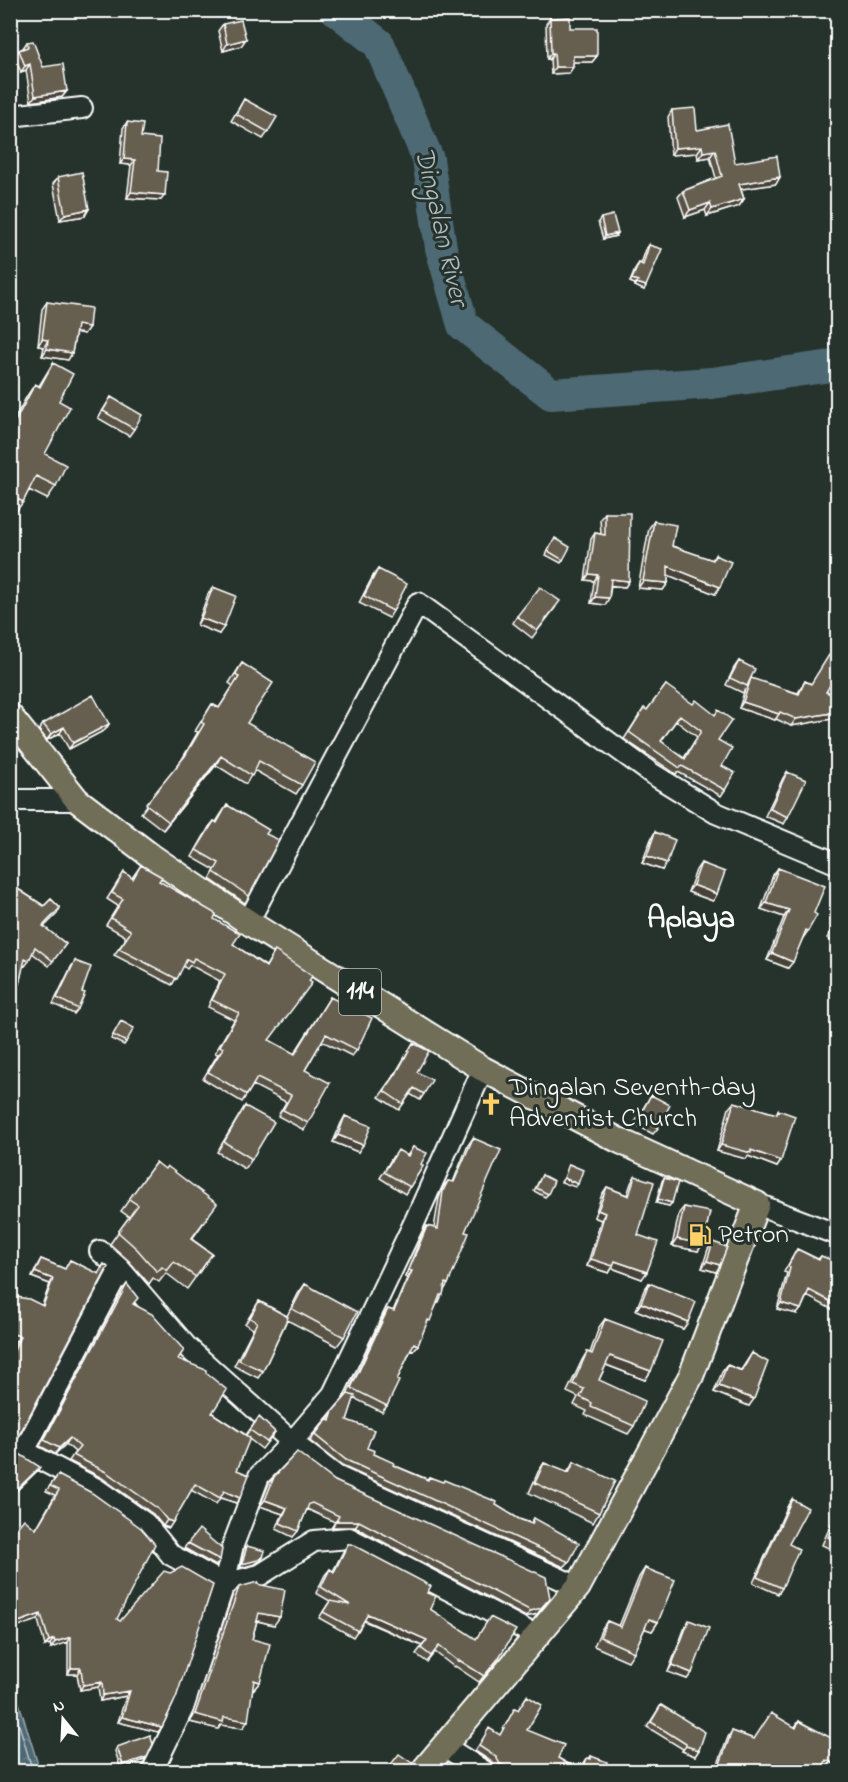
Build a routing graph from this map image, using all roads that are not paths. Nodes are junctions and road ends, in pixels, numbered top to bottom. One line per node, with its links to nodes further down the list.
1 (82, 108): 2 (street)
2 (10, 116)
3 (10, 716): 5 (main road, 114)
4 (10, 800): 5 (street)
5 (76, 800): 7 (main road, 114)
6 (837, 864): 7 (street)
7 (248, 922): 8 (main road, 114)
8 (483, 1069): 9 (main road, 114); 13 (street)
9 (757, 1204): 10 (street); 15 (main road)
10 (837, 1235)
11 (100, 1251): 12 (street)
12 (120, 1269): 13 (street); 14 (street)
13 (292, 1442): 14 (street); 15 (street)
14 (224, 1584): 16 (street); 18 (street)
15 (578, 1587): 16 (main road)
16 (537, 1636): 17 (main road)
17 (444, 1746): 19 (main road); 20 (street)
18 (152, 1772)
19 (422, 1772)
20 (485, 1772)

